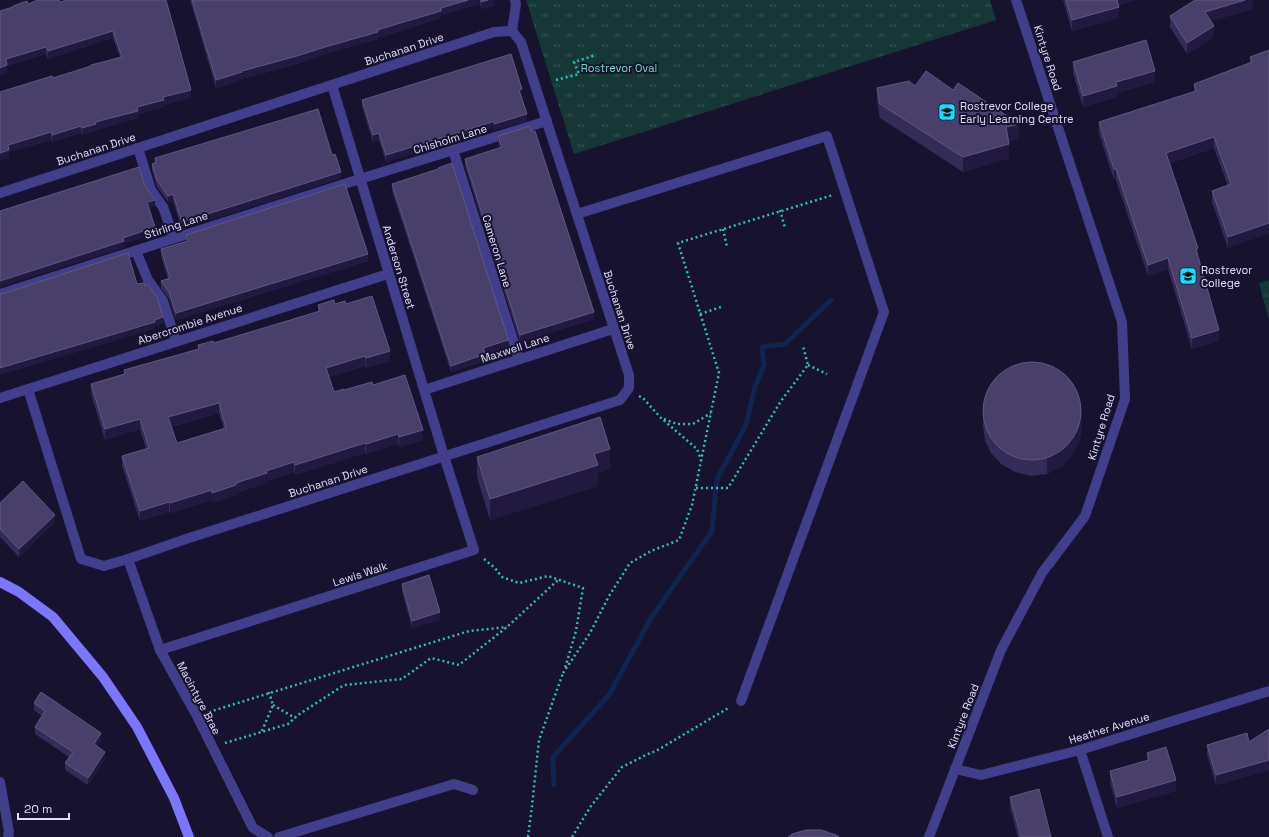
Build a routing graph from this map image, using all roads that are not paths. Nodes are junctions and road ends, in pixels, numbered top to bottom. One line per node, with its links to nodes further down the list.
1 (515, 0): 3 (street)
2 (1016, 0): 28 (street, Kintyre Road)
3 (512, 31): 4 (street, Buchanan Drive); 5 (street, Buchanan Drive)
4 (332, 85): 6 (street, Buchanan Drive); 8 (street, Anderson Street)
5 (547, 121): 7 (street, Chisholm Lane); 10 (street, Buchanan Drive)
6 (138, 148): 9 (street, Buchanan Drive); 11 (street)
7 (453, 150): 8 (street, Chisholm Lane); 17 (street, Cameron Lane)
8 (360, 179): 11 (street, Stirling Lane); 13 (street, Anderson Street)
9 (0, 193)
10 (577, 214): 15 (street, Buchanan Drive); 26 (street)
11 (174, 238): 12 (street, Stirling Lane)
12 (136, 251): 14 (street, Stirling Lane); 16 (street)
13 (388, 274): 16 (street, Abercrombie Avenue); 19 (street, Anderson Street)
14 (0, 294)
15 (614, 329): 17 (street, Maxwell Lane); 21 (street, Buchanan Drive)
16 (176, 341): 18 (street, Abercrombie Avenue)
17 (518, 359): 19 (street, Maxwell Lane)
18 (28, 389): 20 (street, Abercrombie Avenue); 22 (street, Buchanan Drive)
19 (424, 390): 21 (street, Anderson Street)
20 (0, 398)
21 (444, 456): 22 (street, Buchanan Drive); 24 (street, Lewis Walk)
22 (128, 559): 24 (street, Macintyre Brae)
23 (0, 582): 32 (main road)
24 (160, 650): 33 (street, Macintyre Brae)
25 (1269, 691): 27 (street, Heather Avenue)
26 (741, 701)
27 (1080, 750): 28 (street, Heather Avenue); 36 (street)
28 (954, 769): 35 (street, Kintyre Road)
29 (0, 782): 31 (street)
30 (473, 790): 34 (street)
31 (8, 837)
32 (189, 837)
33 (268, 837)
34 (279, 837)
35 (929, 837)
36 (1108, 837)

